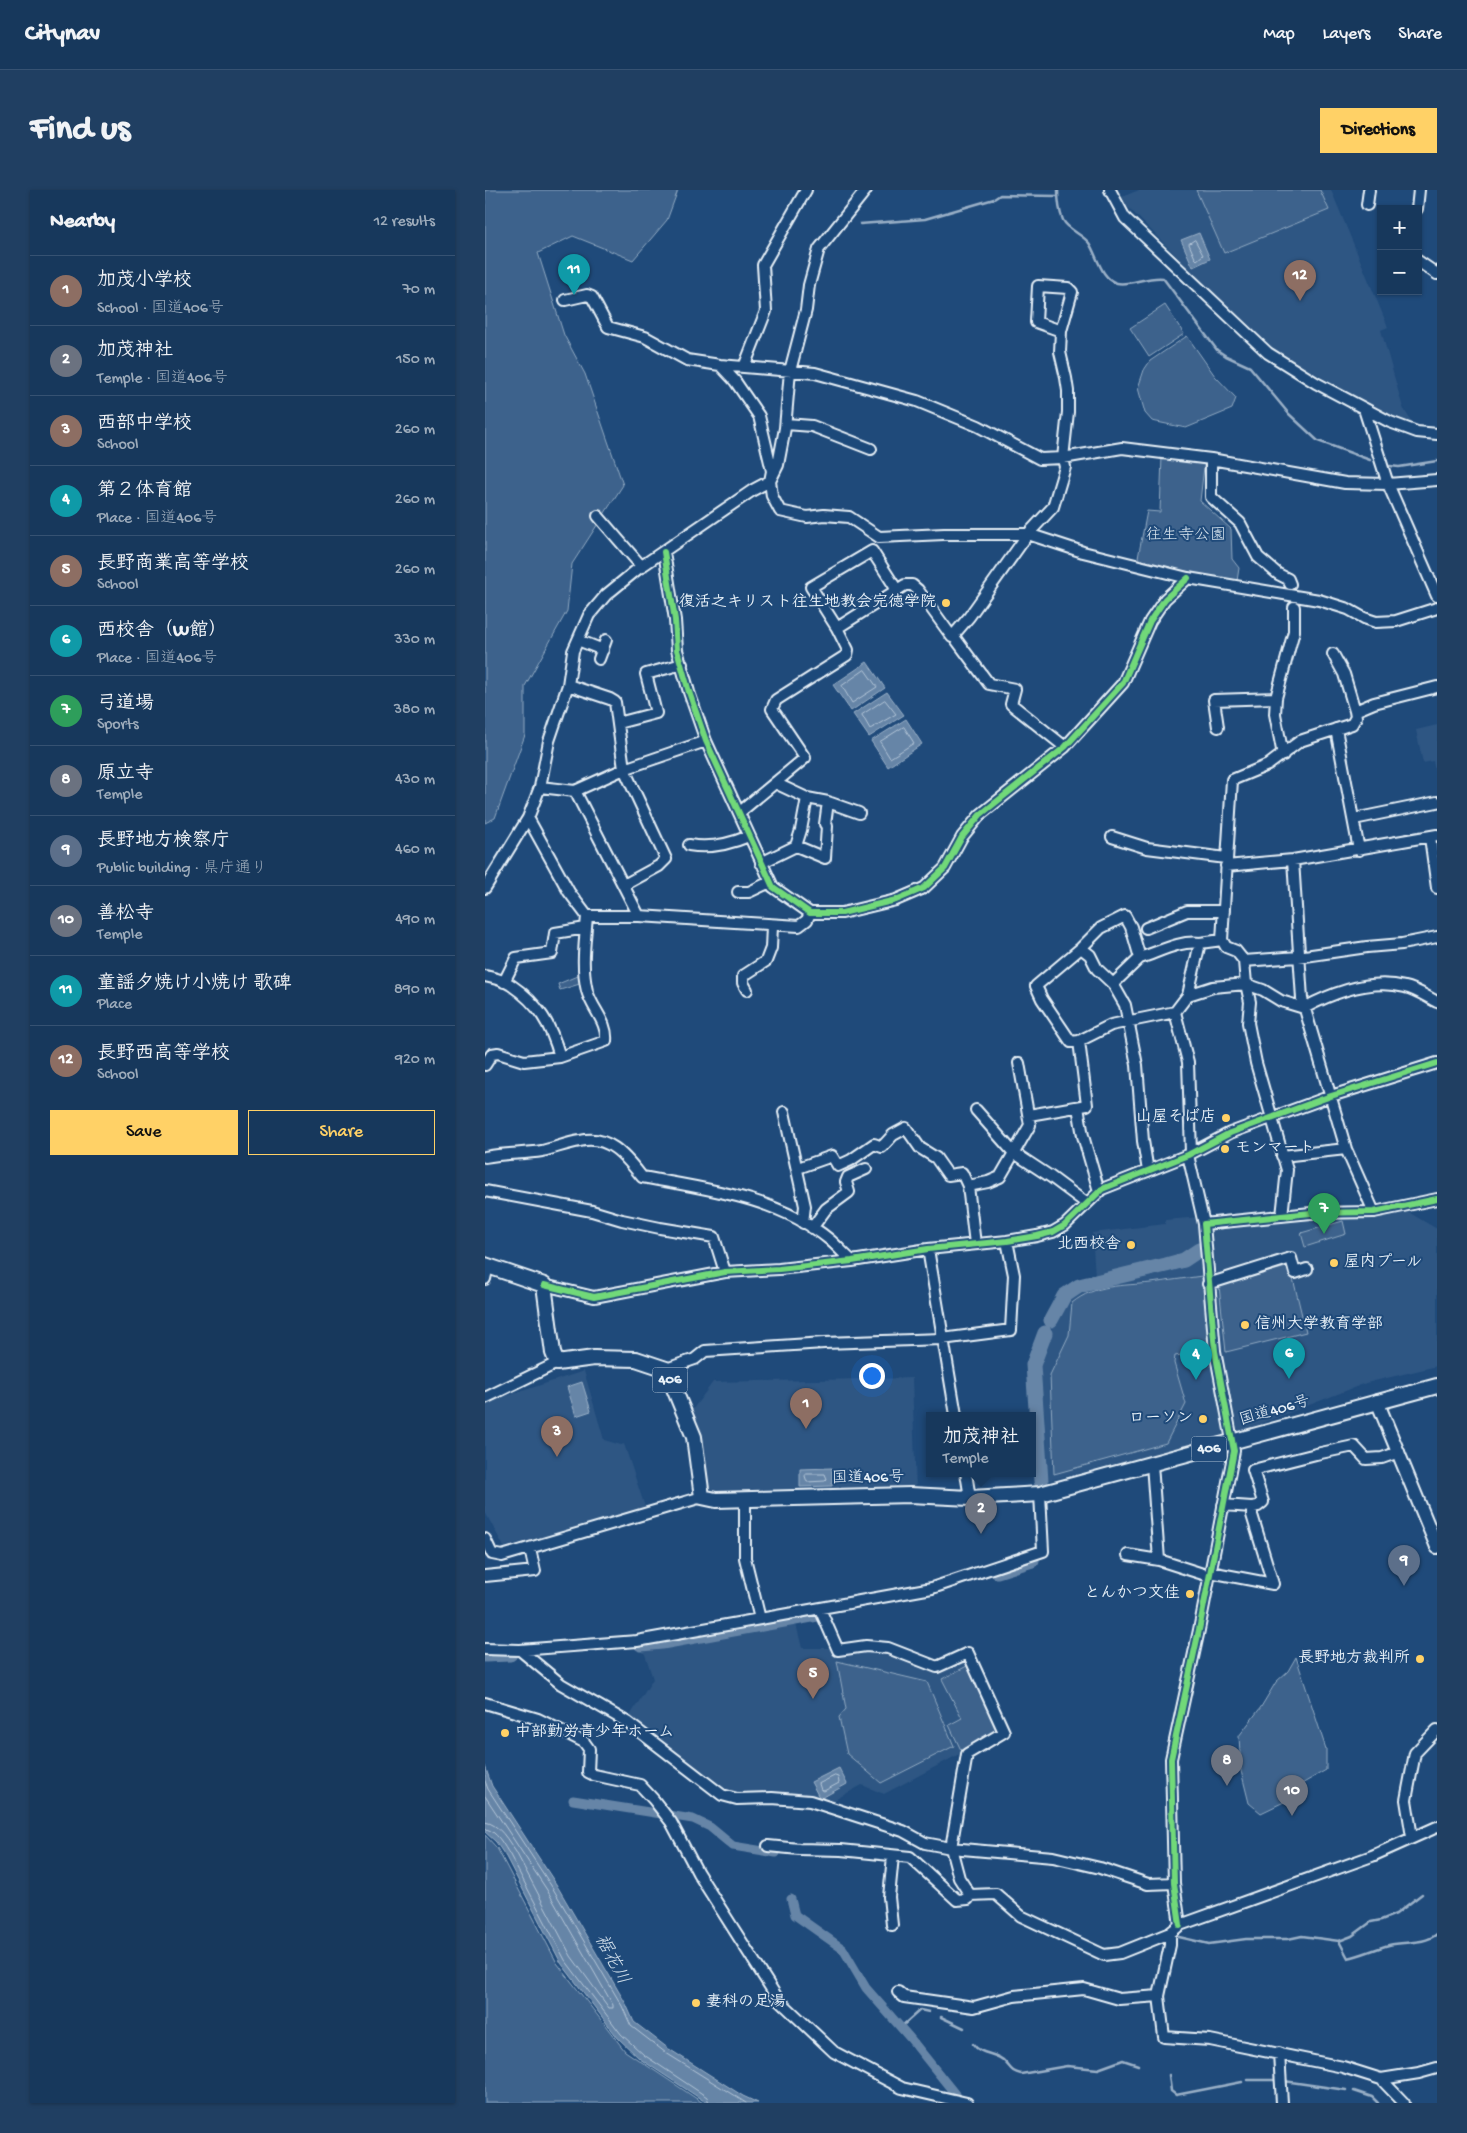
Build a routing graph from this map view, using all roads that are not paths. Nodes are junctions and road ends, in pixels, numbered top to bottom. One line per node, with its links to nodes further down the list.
1 (806, 190): 13 (street)
2 (866, 190): 14 (street)
3 (1110, 190): 15 (street)
4 (1369, 190): 6 (street)
5 (1419, 190): 7 (street)
6 (1367, 205)
7 (1417, 205)
8 (1422, 264): 9 (street)
9 (1437, 274)
10 (565, 300): 12 (street)
11 (1061, 331): 11 (street); 19 (street)
12 (720, 366): 13 (street); 22 (street)
13 (744, 368): 14 (street)
14 (790, 372): 16 (street); 19 (street)
15 (1364, 409): 17 (street); 23 (street)
16 (786, 424): 18 (street); 22 (street)
17 (1437, 434)
18 (871, 450)
19 (1063, 458): 20 (street); 25 (street)
20 (1211, 459): 23 (street); 29 (street)
21 (1437, 480): 23 (street)
22 (770, 481): 25 (street); 26 (street)
23 (1388, 484): 31 (street)
24 (598, 516): 27 (street)
25 (1028, 534): 28 (street); 35 (street)
26 (664, 552): 27 (street); 39 (street)
27 (641, 567): 36 (street)
28 (1188, 578): 33 (street); 48 (street)
29 (1290, 584)
30 (897, 590): 34 (street); 34 (street); 35 (street)
31 (1437, 596)
32 (1294, 607): 42 (street)
33 (1437, 608)
34 (837, 628): 51 (street)
35 (952, 637): 48 (street)
36 (579, 640): 37 (street); 40 (street)
37 (603, 650)
38 (1333, 654): 43 (street)
39 (681, 664): 44 (street); 47 (street)
40 (568, 686): 44 (street); 52 (street)
41 (1437, 687): 43 (street)
42 (1276, 698): 45 (street); 49 (street)
43 (1355, 711): 46 (street)
44 (618, 723): 50 (street)
45 (1218, 727)
46 (1336, 729): 49 (street); 60 (street)
47 (706, 741): 50 (street); 57 (street)
48 (1065, 747): 76 (street)
49 (1283, 755): 68 (street)
50 (624, 769): 53 (street); 71 (street)
51 (775, 783): 54 (street); 57 (street)
52 (541, 787): 53 (street); 59 (street)
53 (575, 791): 71 (street)
54 (807, 798): 55 (street); 65 (street)
55 (828, 802): 58 (street); 65 (street)
56 (1437, 802): 60 (street)
57 (740, 812): 61 (street)
58 (859, 813)
59 (528, 818): 72 (street); 77 (street)
60 (1354, 819): 66 (street)
61 (749, 836): 64 (street); 69 (street)
62 (1434, 836): 66 (street); 73 (street)
63 (1112, 837): 68 (street)
64 (689, 845)
65 (796, 846): 69 (street)
66 (1359, 850): 67 (street)
67 (1293, 860): 68 (street); 86 (street)
68 (1226, 862): 75 (street)
69 (761, 863): 70 (street)
70 (771, 882): 74 (street); 76 (street)
71 (623, 885): 78 (street)
72 (485, 888)
73 (1437, 888)
74 (738, 892)
75 (1224, 911): 81 (street); 83 (street)
76 (810, 913): 79 (street)
77 (587, 916): 78 (street); 80 (street)
78 (639, 916): 79 (street)
79 (772, 926): 93 (street)
80 (586, 928): 90 (street); 100 (street)
81 (1146, 928)
82 (1437, 937): 86 (street)
83 (1222, 940): 84 (street); 88 (street)
84 (1200, 943): 87 (street); 94 (street)
85 (1081, 948): 87 (street); 91 (street); 99 (street)
86 (1298, 957): 88 (street); 96 (street)
87 (1140, 958): 91 (street)
88 (1244, 962): 92 (street)
89 (485, 976): 90 (street)
90 (504, 982): 100 (street)
91 (1113, 984): 98 (street)
92 (1246, 984): 94 (street); 96 (street); 109 (street)
93 (747, 990)
94 (1188, 995): 97 (street)
95 (1437, 1002): 96 (street)
96 (1304, 1008): 104 (street)
97 (1175, 1012): 98 (street); 112 (street)
98 (1130, 1020): 99 (street); 117 (street)
99 (1079, 1041): 105 (street)
100 (561, 1057): 103 (street)
101 (1437, 1063): 104 (street)
102 (1019, 1064): 108 (street)
103 (485, 1065)
104 (1331, 1096): 109 (street); 110 (street)
105 (1078, 1107): 108 (street); 120 (street)
106 (976, 1110): 111 (street)
107 (784, 1112): 115 (street)
108 (1029, 1115): 111 (street)
109 (1272, 1116): 112 (street); 113 (street)
110 (1346, 1149): 113 (street); 123 (street)
111 (1013, 1152): 118 (street); 122 (street)
112 (1190, 1154): 117 (street); 125 (street)
113 (1282, 1156): 124 (street)
114 (485, 1157): 126 (street)
115 (798, 1168): 118 (street); 126 (street)
116 (866, 1169): 126 (street)
117 (1148, 1171): 120 (street)
118 (968, 1186): 128 (street)
119 (485, 1191): 133 (street)
120 (1099, 1191): 122 (street)
121 (1437, 1198): 123 (street)
122 (1086, 1203): 127 (street)
123 (1374, 1212): 124 (street)
124 (1282, 1216): 125 (street)
125 (1204, 1224): 134 (street)
126 (808, 1225): 130 (street)
127 (1007, 1242): 128 (street); 136 (street)
128 (975, 1244): 129 (street)
129 (928, 1249): 130 (street); 136 (street)
130 (852, 1261): 133 (street)
131 (1307, 1269): 134 (street)
132 (486, 1270): 135 (highway)
133 (725, 1272): 135 (street)
134 (1208, 1284): 143 (street)
135 (544, 1286): 137 (highway)
136 (942, 1339): 138 (street); 142 (street)
137 (557, 1363): 138 (highway, 406); 140 (street)
138 (665, 1369): 148 (highway, 406)
139 (1437, 1386): 141 (highway, 国道406号 / 406)
140 (485, 1398)
141 (1377, 1401): 143 (highway, 国道406号 / 406); 144 (main road)
142 (955, 1412)
143 (1231, 1443): 145 (highway, 国道406号 / 406); 151 (street)
144 (1399, 1452): 152 (street); 154 (main road)
145 (1152, 1464): 147 (highway, 国道406号 / 406); 157 (street)
146 (967, 1477): 149 (street)
147 (1040, 1494): 149 (highway, 国道406号 / 406); 160 (street)
148 (701, 1497): 150 (highway, 国道406号 / 406); 155 (street)
149 (970, 1498): 150 (highway, 国道406号 / 406)
150 (745, 1500): 161 (street)
151 (1223, 1505): 152 (street); 158 (street)
152 (1253, 1507): 158 (street)
153 (485, 1539): 155 (street)
154 (1437, 1547)
155 (530, 1549): 159 (street)
156 (1128, 1555): 157 (street)
157 (1159, 1560): 158 (street)
158 (1209, 1574): 171 (street)
159 (485, 1576)
160 (820, 1609): 161 (street); 169 (street)
161 (760, 1619): 163 (street)
162 (485, 1649): 163 (street)
163 (520, 1650): 169 (street)
164 (485, 1703): 181 (street)
165 (1437, 1730): 167 (street)
166 (1437, 1827): 167 (street)
167 (1412, 1836): 174 (street)
168 (768, 1846): 170 (street)
169 (951, 1848): 171 (street); 172 (street)
170 (893, 1856): 172 (street); 173 (street)
171 (1174, 1883): 174 (street)
172 (970, 1895): 175 (street)
173 (892, 1925)
174 (1180, 1925): 175 (street)
175 (1170, 1933): 177 (street)
176 (898, 1992): 177 (street)
177 (1159, 1996): 178 (street)
178 (1279, 2053): 180 (street); 182 (street)
179 (1437, 2068): 180 (street)
180 (1381, 2078): 183 (street)
181 (967, 2103)
182 (1282, 2103)
183 (1404, 2103)

